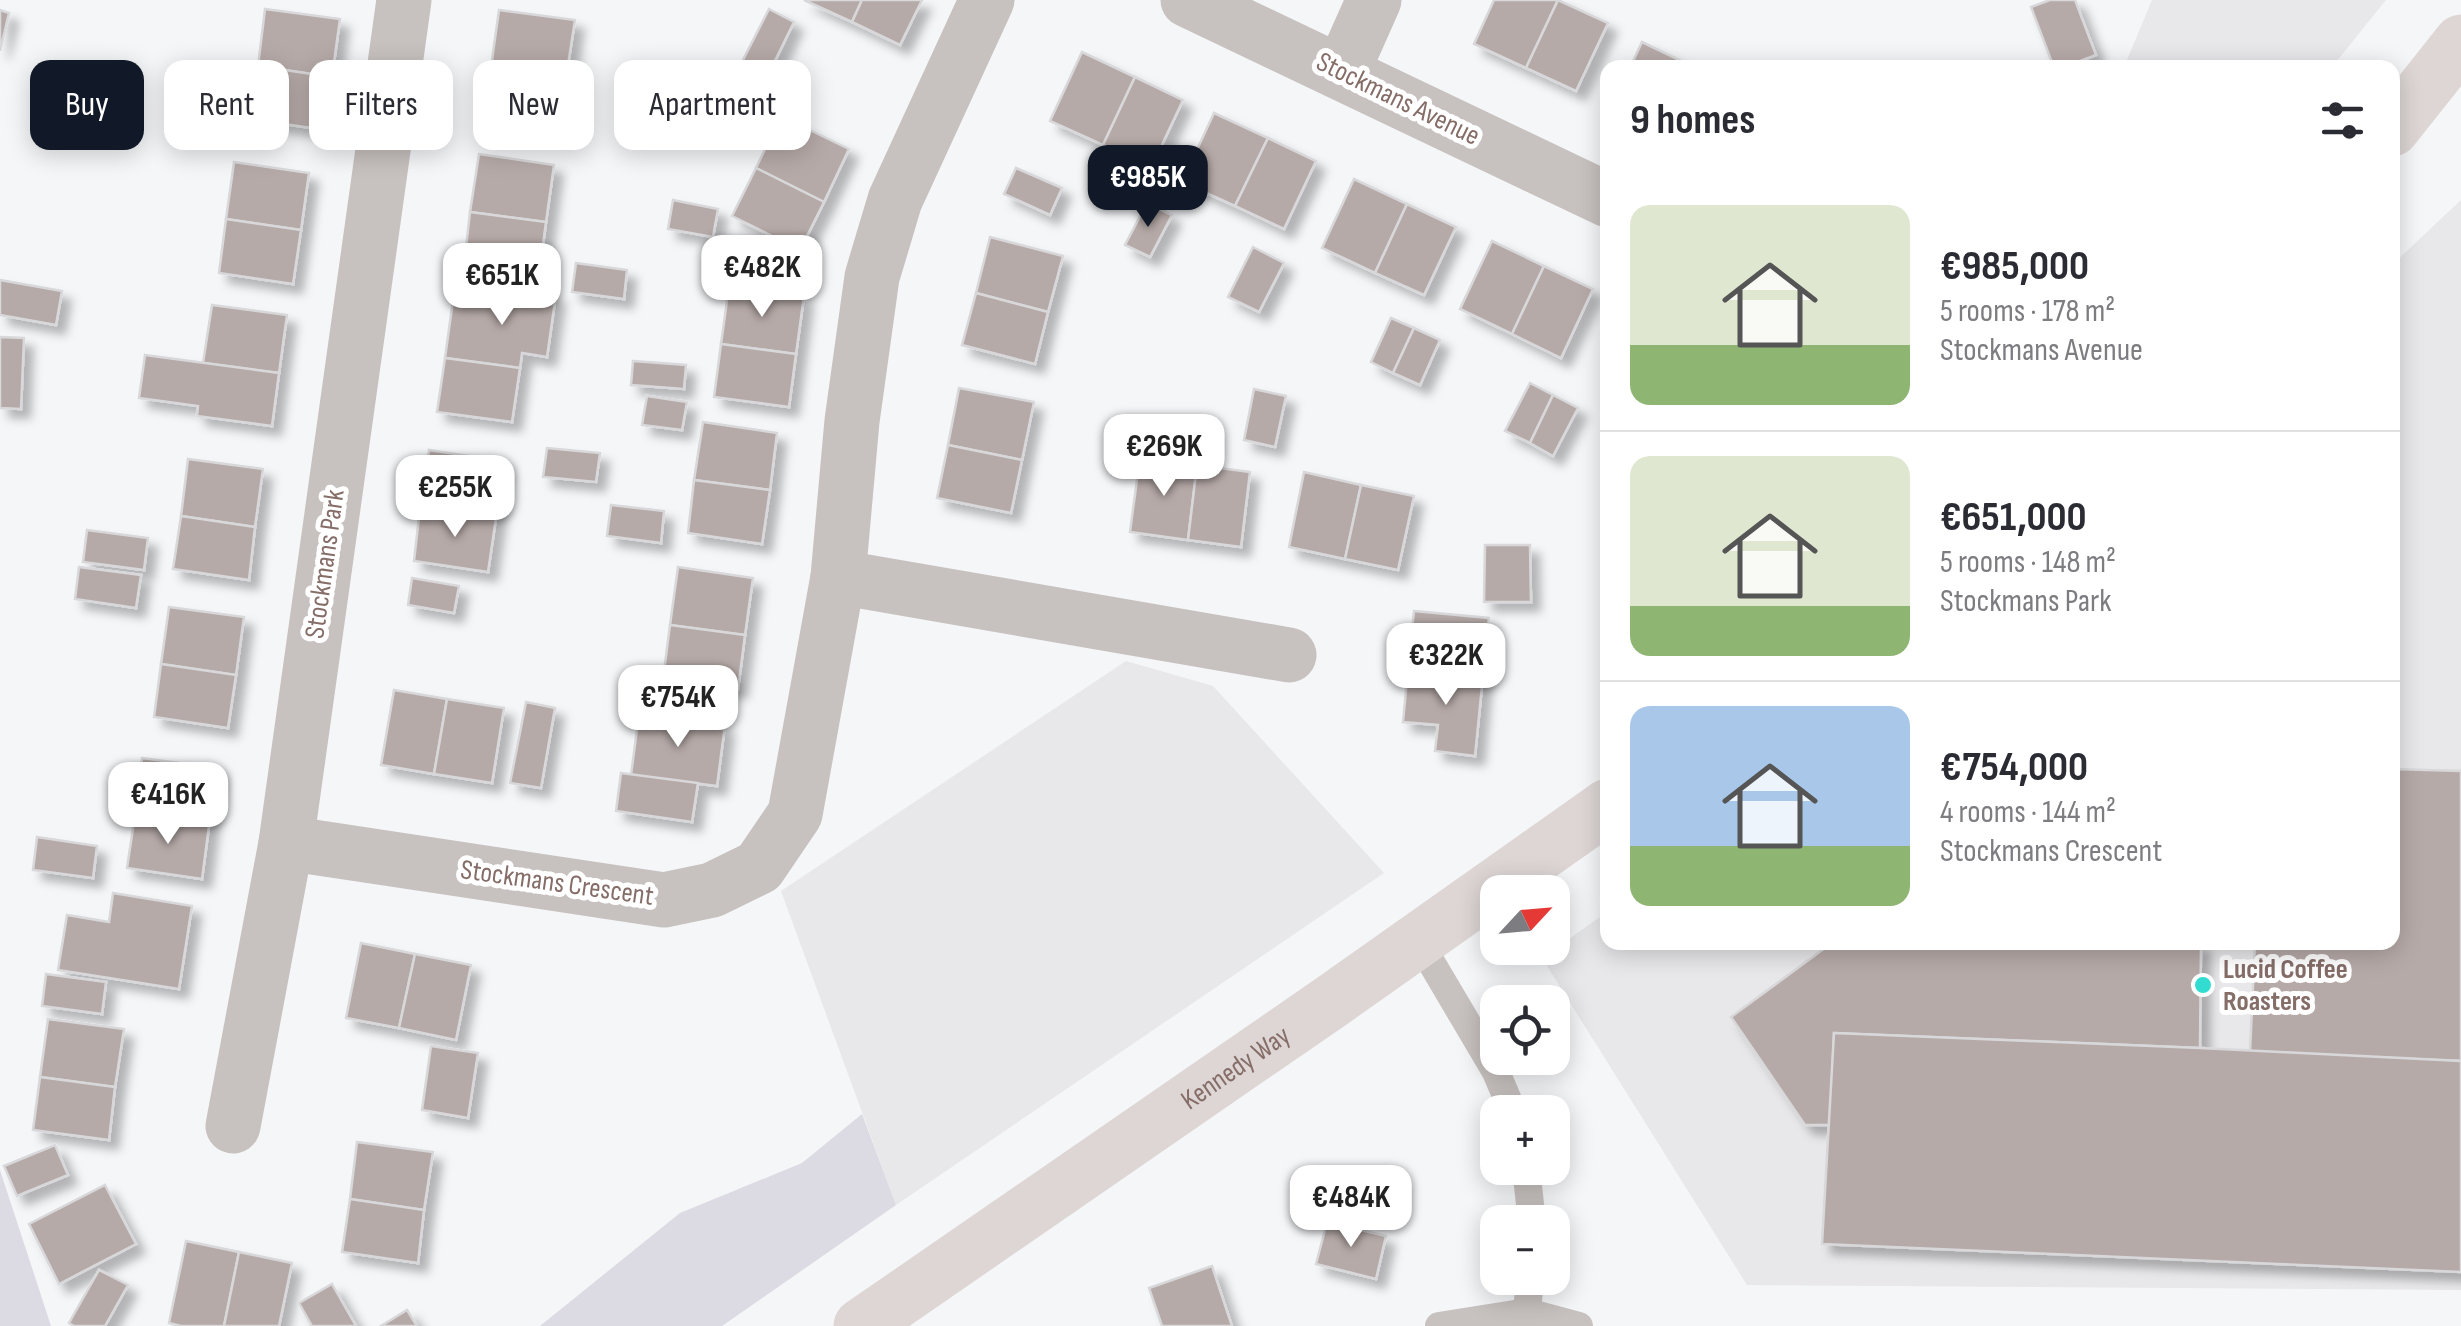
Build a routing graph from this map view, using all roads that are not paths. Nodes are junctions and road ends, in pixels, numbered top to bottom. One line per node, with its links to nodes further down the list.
1 (404, 0): 12 (street, Stockmans Park)
2 (987, 0): 9 (street, Stockmans Crescent)
3 (1188, 0): 6 (street, Stockmans Avenue)
4 (1374, 0): 6 (street)
5 (2461, 42): 7 (highway)
6 (1342, 72): 8 (street, Stockmans Avenue)
7 (2400, 119)
8 (1600, 196)
9 (838, 577): 10 (street); 12 (street, Stockmans Crescent)
10 (1289, 655)
11 (1600, 812): 13 (highway, Kennedy Way)
12 (286, 844): 15 (street, Stockmans Park)
13 (1418, 940): 14 (lane); 18 (highway, Kennedy Way)
14 (1506, 1095)
15 (232, 1126)
16 (1528, 1295): 17 (lane)
17 (1527, 1312): 19 (lane); 20 (lane)
18 (861, 1326)
19 (1439, 1326)
20 (1579, 1326)

